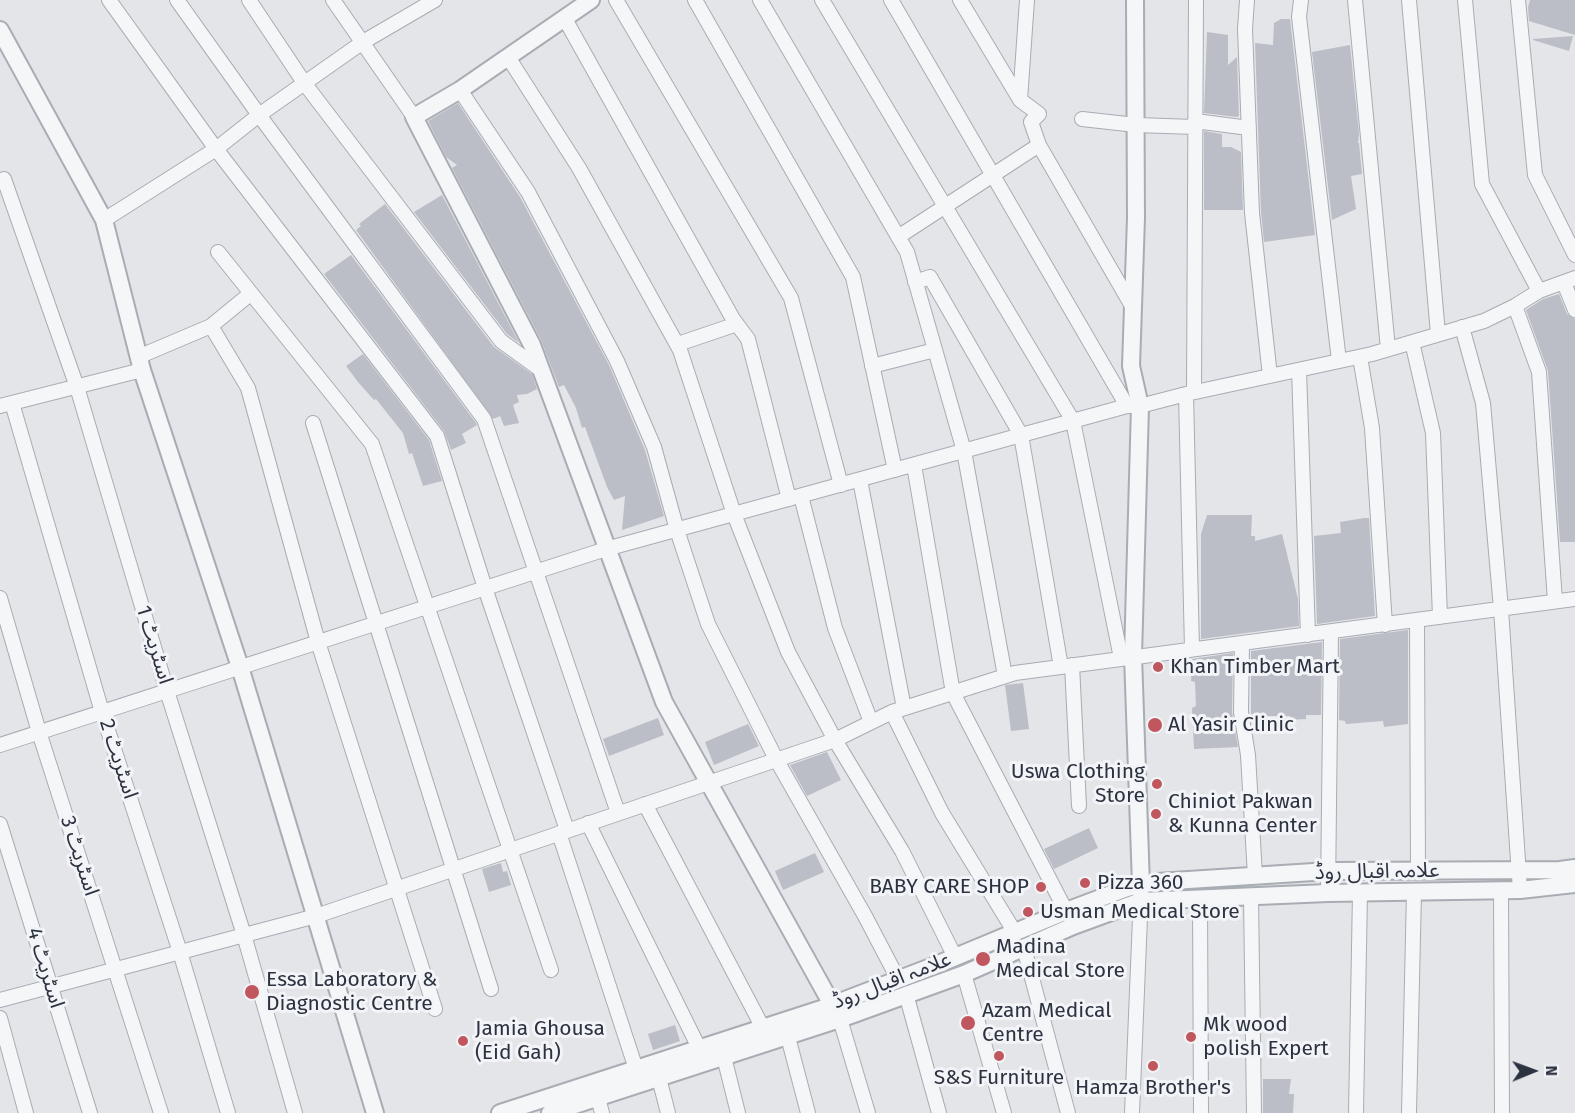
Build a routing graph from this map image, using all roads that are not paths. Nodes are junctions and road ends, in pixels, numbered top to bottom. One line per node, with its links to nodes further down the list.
1 (109, 0): 36 (street)
2 (177, 0): 29 (street)
3 (249, 0): 26 (street)
4 (333, 0): 24 (street)
5 (435, 0): 24 (street)
6 (616, 0): 77 (street)
7 (695, 0): 62 (street)
8 (760, 0): 41 (street)
9 (822, 0): 39 (street)
10 (891, 0): 37 (street)
11 (960, 0): 28 (street)
12 (1027, 0): 28 (street)
13 (1135, 0): 33 (street)
14 (1196, 0): 32 (street)
15 (1247, 0): 34 (street)
16 (1300, 0): 60 (street)
17 (1355, 0): 56 (street)
18 (1409, 0): 54 (street)
19 (1465, 0): 46 (street)
20 (1518, 0): 43 (street)
21 (583, 2): 22 (street)
22 (565, 19): 25 (street); 51 (street)
23 (0, 30): 40 (street)
24 (363, 42): 26 (street); 30 (street)
25 (508, 57): 27 (street); 57 (street)
26 (305, 84): 29 (street); 63 (street)
27 (460, 90): 30 (street); 80 (street)
28 (1020, 100): 35 (street)
29 (259, 115): 36 (street); 82 (street)
30 (414, 117): 63 (street)
31 (1082, 119): 33 (street)
32 (1195, 124): 33 (street); 34 (street); 67 (street)
33 (1136, 125): 48 (street)
34 (1249, 128): 65 (street)
35 (1039, 145): 37 (street); 48 (street)
36 (216, 148): 40 (street); 83 (street)
37 (992, 176): 39 (street); 69 (street)
38 (4, 179): 66 (street, اسٹریٹ 1)
39 (945, 206): 41 (street); 70 (street)
40 (104, 220): 61 (street)
41 (898, 237): 45 (street)
42 (218, 252): 47 (street)
43 (1575, 255)
44 (1569, 280): 46 (street); 50 (street)
45 (915, 282): 58 (street); 72 (street)
46 (1539, 291): 49 (street)
47 (250, 294): 52 (street); 87 (street)
48 (1131, 306): 69 (street)
49 (1515, 306): 53 (street); 86 (street)
50 (1575, 310)
51 (737, 324): 57 (street); 78 (street)
52 (211, 326): 61 (street); 95 (street)
53 (1462, 327): 54 (street); 88 (street)
54 (1438, 334): 55 (street)
55 (1412, 342): 56 (street); 89 (street)
56 (1388, 349): 59 (street)
57 (680, 350): 79 (street)
58 (935, 350): 62 (street); 73 (street)
59 (1360, 357): 60 (street); 92 (street)
60 (1339, 361): 64 (street)
61 (140, 363): 66 (street); 100 (street)
62 (872, 366): 75 (street)
63 (541, 370): 81 (street)
64 (1299, 370): 65 (street); 94 (street)
65 (1270, 376): 67 (street)
66 (77, 387): 68 (street); 102 (street, اسٹریٹ 1)
67 (1190, 393): 69 (street); 97 (street)
68 (6, 405): 105 (street, اسٹریٹ 2)
69 (1134, 406): 70 (street); 98 (street)
70 (1073, 421): 72 (street); 98 (street)
71 (313, 423): 91 (street)
72 (1021, 435): 73 (street); 99 (street)
73 (964, 451): 74 (street); 101 (street)
74 (914, 465): 75 (street); 103 (street)
75 (895, 470): 76 (street)
76 (860, 480): 77 (street); 104 (street)
77 (840, 485): 78 (street)
78 (795, 498): 79 (street); 106 (street)
79 (734, 514): 80 (street); 108 (street)
80 (677, 530): 81 (street); 110 (street)
81 (606, 549): 82 (street); 111 (street)
82 (536, 572): 83 (street); 114 (street)
83 (485, 588): 87 (street); 117 (street)
84 (0, 598): 107 (street, اسٹریٹ 3)
85 (1575, 598): 86 (street)
86 (1555, 601): 88 (street)
87 (429, 607): 91 (street); 118 (street)
88 (1501, 609): 89 (street); 121 (street)
89 (1440, 617): 90 (street)
90 (1417, 620): 92 (street); 123 (street)
91 (375, 624): 95 (street); 120 (street)
92 (1385, 625): 93 (street)
93 (1331, 632): 94 (street); 122 (street)
94 (1308, 634): 96 (street)
95 (318, 642): 100 (street); 126 (street)
96 (1242, 643): 97 (street); 124 (street)
97 (1192, 649): 98 (street)
98 (1127, 657): 99 (street); 130 (street)
99 (1067, 666): 101 (street); 113 (street)
100 (240, 667): 102 (street); 136 (street)
101 (1005, 676): 103 (street)
102 (168, 691): 105 (street); 138 (street, اسٹریٹ 1)
103 (953, 693): 104 (street); 135 (street)
104 (898, 710): 106 (street); 137 (street)
105 (102, 712): 107 (street); 140 (street, اسٹریٹ 2)
106 (871, 722): 108 (street)
107 (39, 732): 109 (street); 142 (street, اسٹریٹ 3)
108 (835, 740): 110 (street); 141 (street)
109 (0, 745)
110 (776, 759): 111 (street); 146 (street)
111 (708, 782): 112 (street); 150 (street)
112 (645, 804): 114 (street); 152 (street)
113 (1079, 806)
114 (618, 813): 115 (street)
115 (588, 823): 117 (street); 154 (street)
116 (0, 824): 145 (street, اسٹریٹ 4)
117 (563, 832): 118 (street); 156 (street)
118 (510, 850): 120 (street); 143 (street)
119 (1575, 868): 121 (street, علامہ اقبال روڈ)
120 (453, 869): 126 (street); 147 (street)
121 (1518, 870): 123 (street, علامہ اقبال روڈ); 128 (street)
122 (1329, 871): 123 (street, علامہ اقبال روڈ); 124 (street, علامہ اقبال روڈ); 131 (street)
123 (1418, 871)
124 (1255, 876): 130 (street, علامہ اقبال روڈ)
125 (1575, 884): 128 (street, علامہ اقبال روڈ)
126 (398, 888): 136 (street); 149 (street)
127 (1501, 890): 128 (street, علامہ اقبال روڈ); 129 (street, علامہ اقبال روڈ); 179 (street)
128 (1520, 890)
129 (1414, 892): 132 (street, علامہ اقبال روڈ); 178 (street)
130 (1141, 893): 134 (street, علامہ اقبال روڈ); 135 (street, علامہ اقبال روڈ); 139 (street, علامہ اقبال روڈ); 174 (street)
131 (1328, 893): 132 (street, علامہ اقبال روڈ); 133 (street, علامہ اقبال روڈ)
132 (1360, 893): 177 (street)
133 (1251, 897): 134 (street, علامہ اقبال روڈ); 176 (street)
134 (1200, 900): 175 (street)
135 (1066, 910): 137 (street, علامہ اقبال روڈ)
136 (316, 916): 138 (street); 164 (street)
137 (1014, 931): 141 (street, علامہ اقبال روڈ)
138 (244, 935): 140 (street); 163 (street, اسٹریٹ 1)
139 (1024, 948): 144 (street, علامہ اقبال روڈ); 173 (street)
140 (180, 952): 142 (street); 162 (street, اسٹریٹ 2)
141 (955, 957): 146 (street, علامہ اقبال روڈ)
142 (116, 969): 145 (street); 161 (street, اسٹریٹ 3)
143 (550, 970)
144 (964, 974): 146 (street, علامہ اقبال روڈ); 172 (street)
145 (51, 986): 148 (street); 160 (street, اسٹریٹ 4)
146 (902, 987): 150 (street, علامہ اقبال روڈ); 171 (street)
147 (491, 989)
148 (0, 1000)
149 (435, 1009)
150 (836, 1012): 152 (street, علامہ اقبال روڈ); 153 (street, علامہ اقبال روڈ); 170 (street)
151 (0, 1018): 159 (street)
152 (763, 1028): 154 (street, علامہ اقبال روڈ)
153 (788, 1037): 155 (street, علامہ اقبال روڈ); 169 (street)
154 (699, 1048): 156 (street, علامہ اقبال روڈ)
155 (724, 1057): 157 (street, علامہ اقبال روڈ); 168 (street)
156 (636, 1069): 165 (street, علامہ اقبال روڈ)
157 (659, 1078): 158 (street, علامہ اقبال روڈ); 167 (street)
158 (600, 1106): 166 (street, علامہ اقبال روڈ)
159 (26, 1113)
160 (90, 1113)
161 (161, 1113)
162 (228, 1113)
163 (295, 1113)
164 (375, 1113)
165 (500, 1113)
166 (550, 1113)
167 (668, 1113)
168 (738, 1113)
169 (808, 1113)
170 (868, 1113)
171 (939, 1113)
172 (1004, 1113)
173 (1068, 1113)
174 (1132, 1113)
175 (1202, 1113)
176 (1254, 1113)
177 (1356, 1113)
178 (1408, 1113)
179 (1502, 1113)

